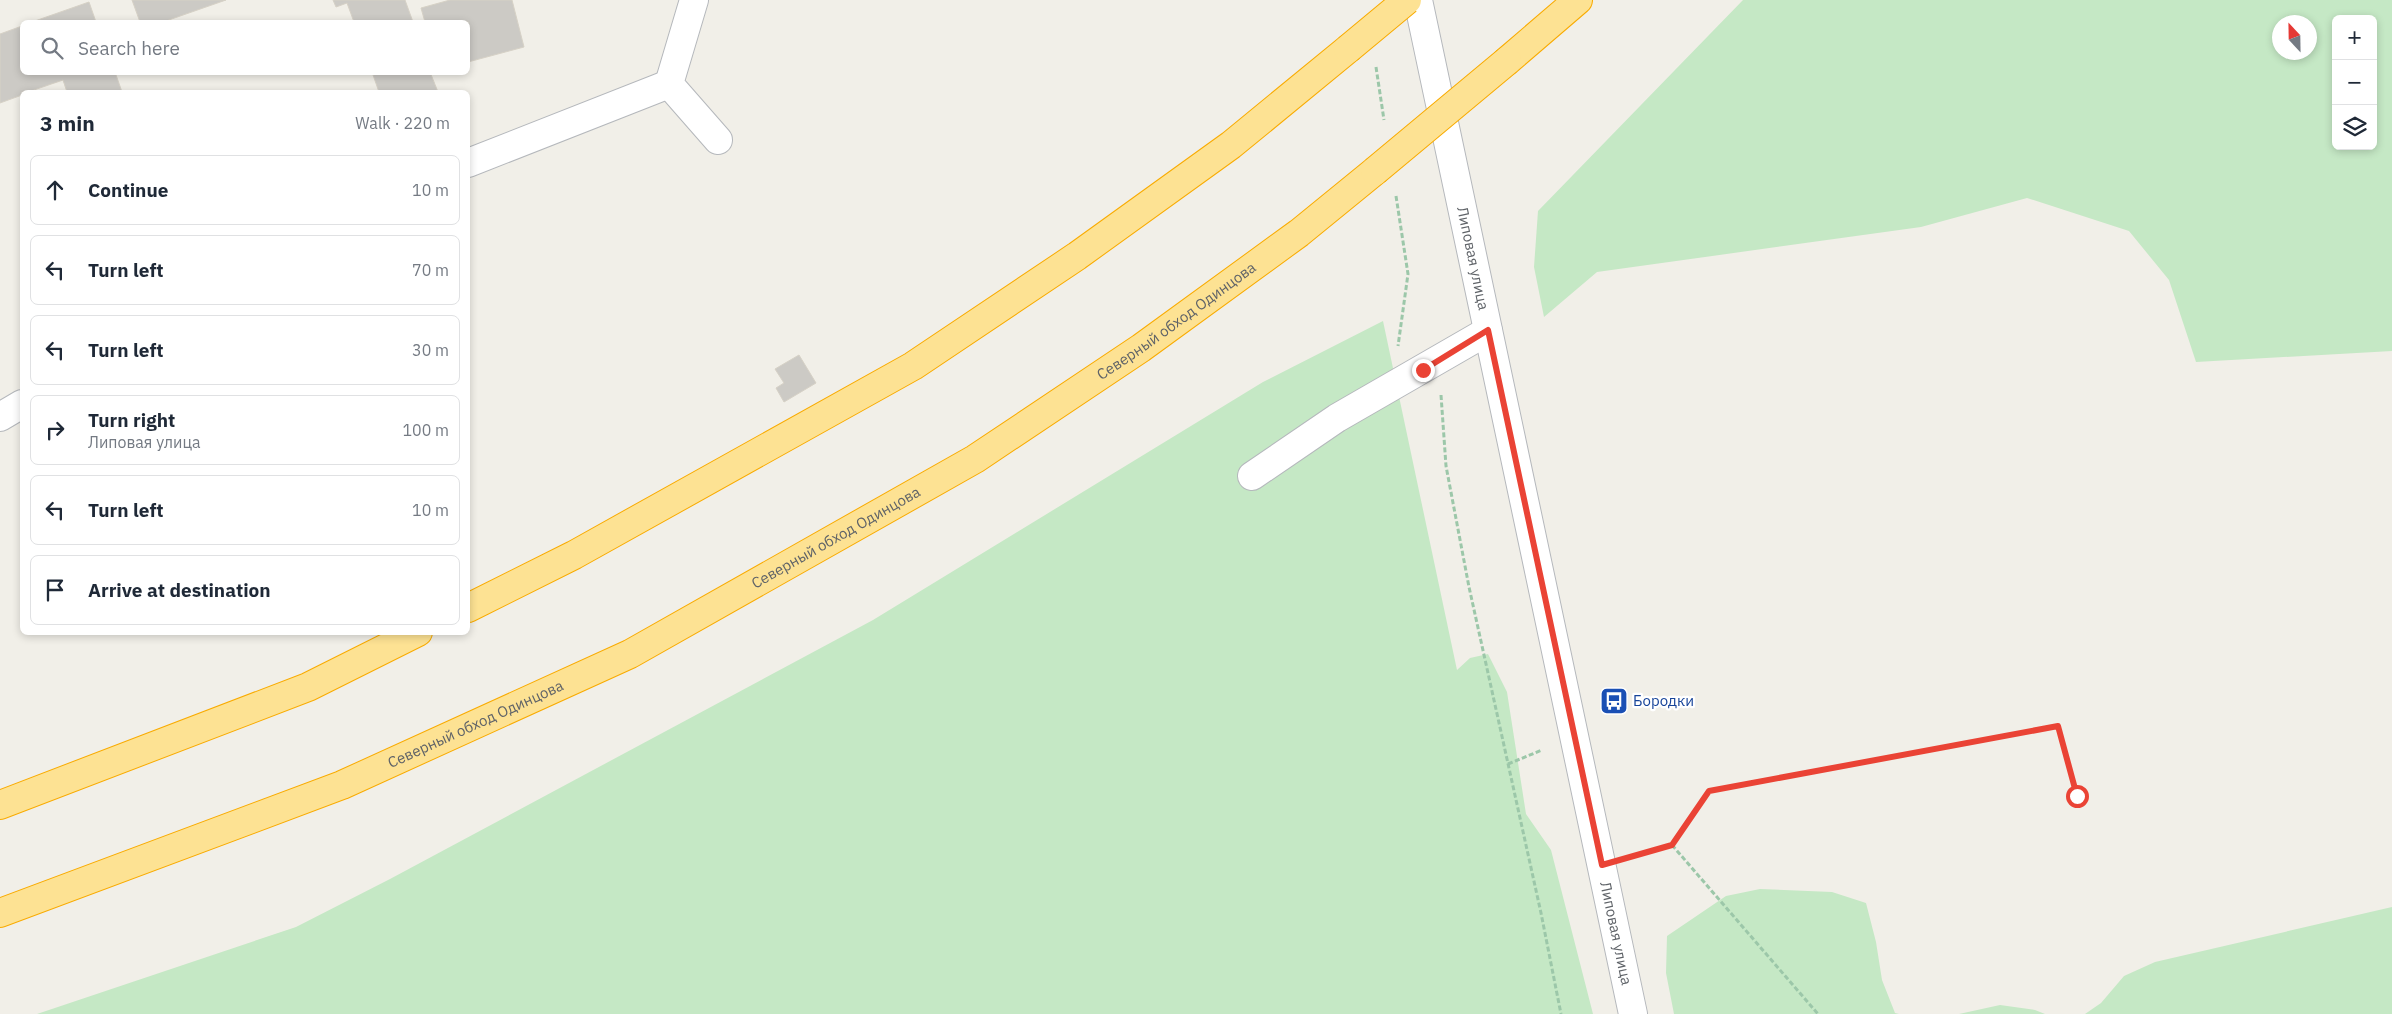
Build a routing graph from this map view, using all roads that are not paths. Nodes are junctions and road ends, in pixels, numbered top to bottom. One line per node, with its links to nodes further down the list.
1 (694, 0): 5 (street)
2 (1407, 0): 12 (highway, bridge)
3 (1418, 0): 8 (street, Липовая улица)
4 (1578, 0): 15 (highway, Северный обход Одинцова, bridge)
5 (669, 84): 6 (street); 7 (street)
6 (718, 140)
7 (470, 162)
8 (1488, 330): 11 (street); 16 (street, Липовая улица)
9 (20, 405): 10 (street)
10 (0, 417)
11 (1252, 476)
12 (470, 607)
13 (412, 635): 14 (highway)
14 (0, 805)
15 (0, 913)
16 (1633, 1014)

